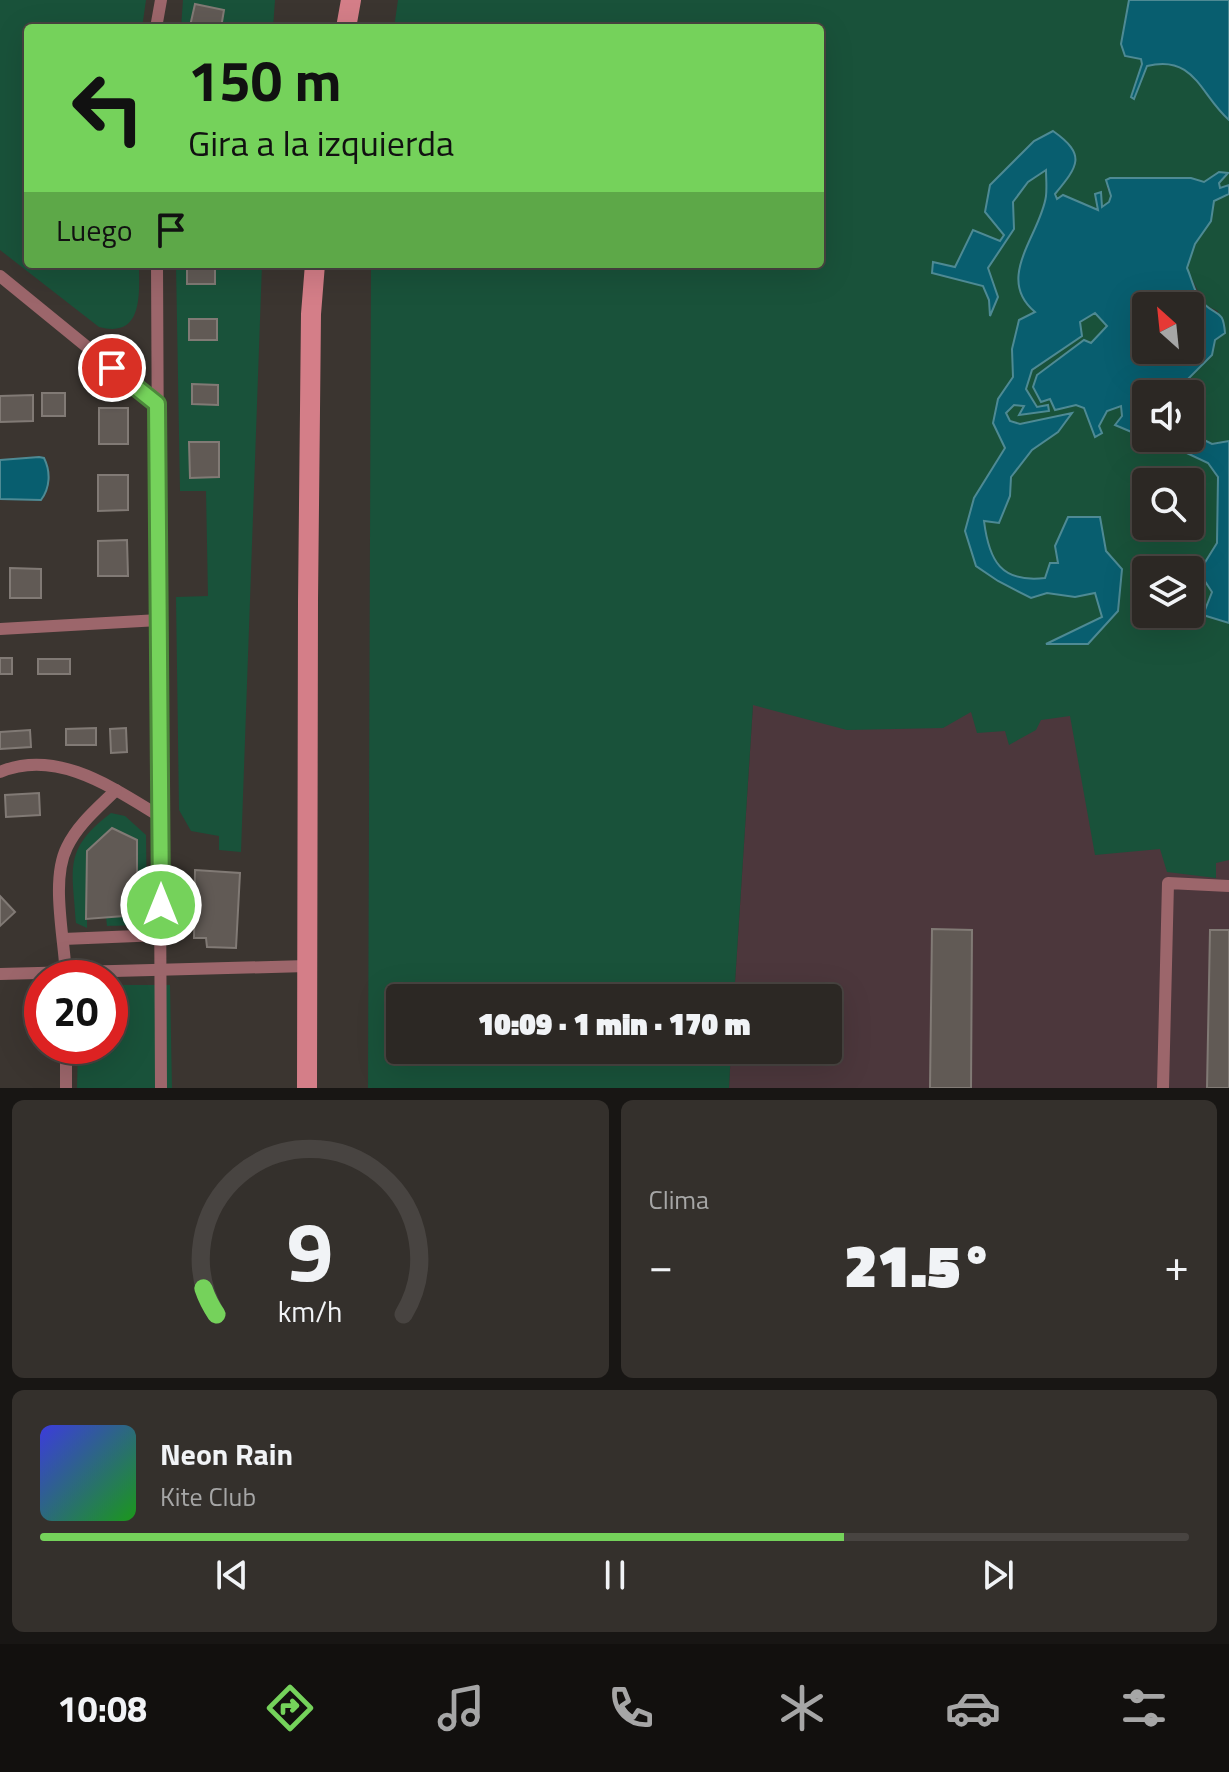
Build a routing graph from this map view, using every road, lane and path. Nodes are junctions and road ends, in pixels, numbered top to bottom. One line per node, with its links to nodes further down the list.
1 (161, 0): 3 (lane)
2 (351, 0): 4 (street)
3 (157, 24)
4 (347, 24)
5 (157, 268): 8 (lane)
6 (315, 268): 18 (street)
7 (0, 276): 8 (lane)
8 (157, 404): 9 (lane)
9 (159, 620): 10 (lane); 13 (lane)
10 (0, 629)
11 (0, 772): 12 (lane)
12 (116, 790): 13 (lane); 16 (lane)
13 (161, 817): 15 (lane)
14 (1229, 886): 27 (lane)
15 (161, 935): 16 (lane); 19 (lane)
16 (63, 939): 17 (lane)
17 (65, 960)
18 (307, 966): 19 (lane); 26 (street)
19 (162, 970): 20 (lane); 25 (lane)
20 (128, 972)
21 (0, 974): 22 (lane)
22 (24, 974)
23 (66, 1064): 24 (lane)
24 (66, 1088)
25 (161, 1088)
26 (307, 1088)
27 (1163, 1088)

